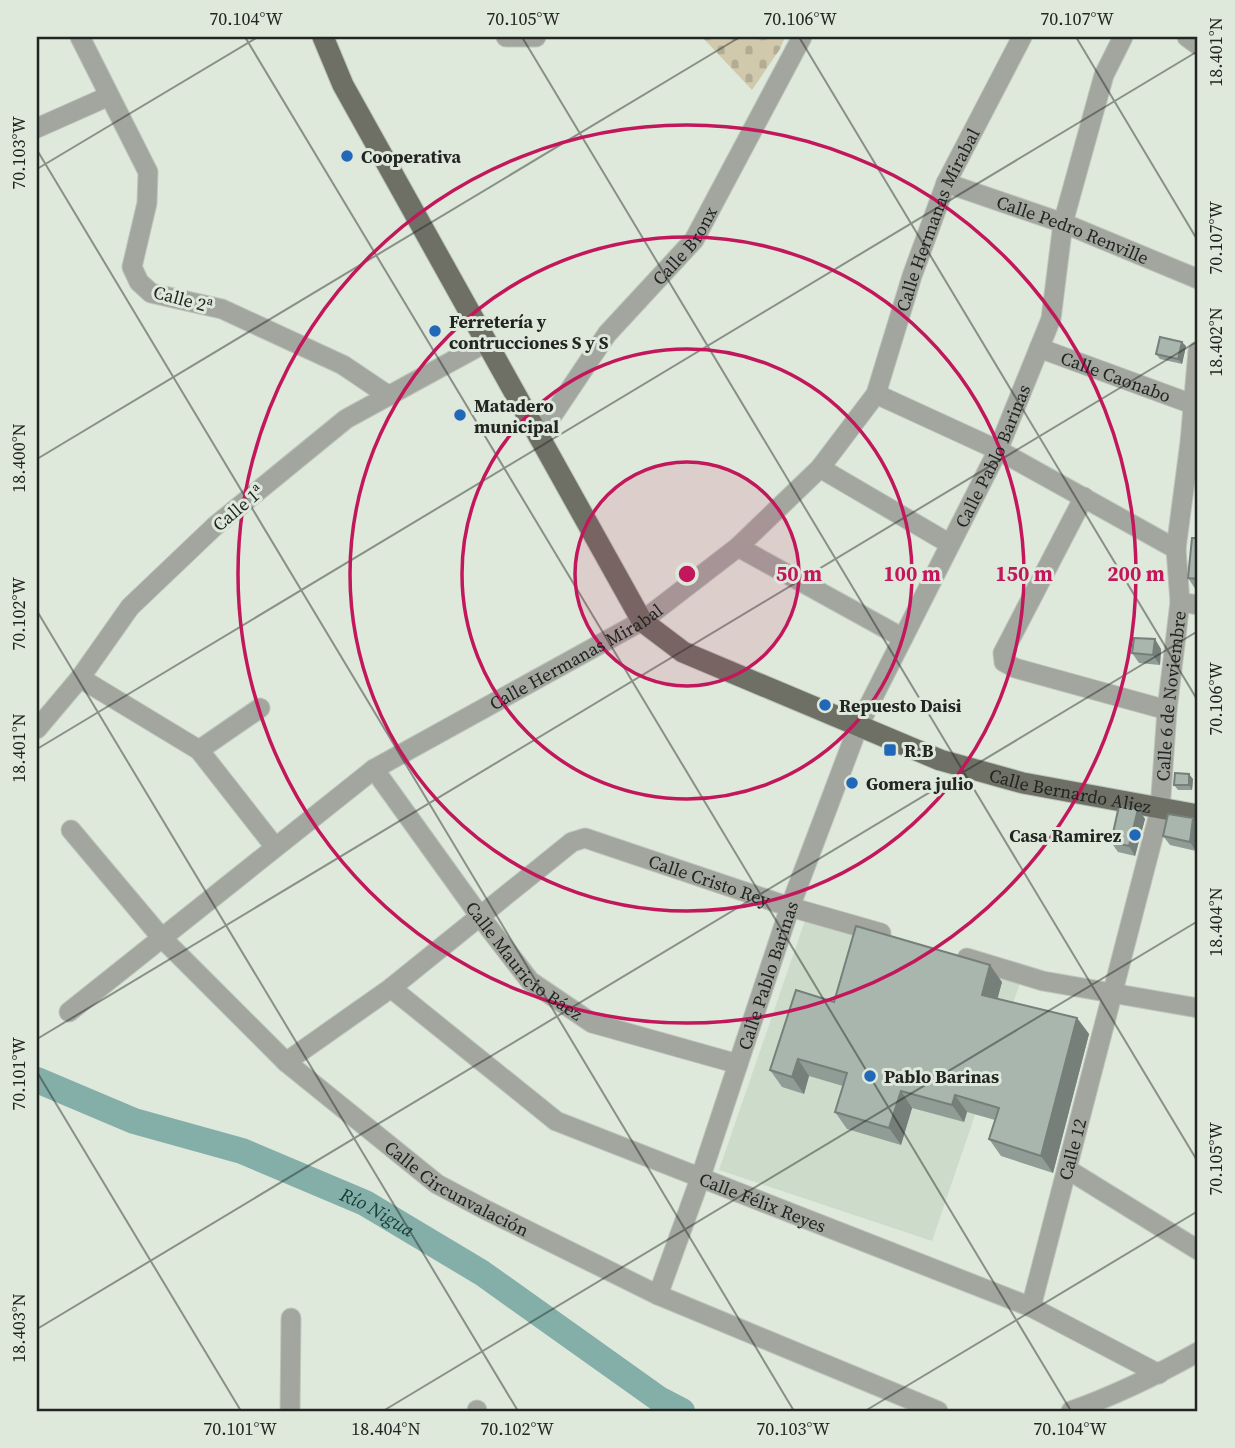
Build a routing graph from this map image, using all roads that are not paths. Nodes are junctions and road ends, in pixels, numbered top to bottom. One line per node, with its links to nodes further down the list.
1 (80, 37): 10 (street, Calle 2ª)
2 (323, 37): 15 (main road)
3 (506, 37): 4 (street)
4 (536, 37)
5 (802, 37): 21 (street, Calle Bronx)
6 (1022, 37): 12 (street, Calle Hermanas Mirabal)
7 (1123, 37): 13 (street, Calle Pablo Barinas)
8 (1187, 37): 9 (street)
9 (1198, 45)
10 (109, 96): 11 (street); 19 (street, Calle 2ª)
11 (37, 128)
12 (946, 183): 13 (street, Calle Pedro Renville); 18 (street, Calle Hermanas Mirabal)
13 (1063, 223): 14 (street, Calle Pedro Renville); 16 (street, Calle Pablo Barinas)
14 (1198, 279)
15 (487, 342): 19 (street, Calle 1ª); 21 (main road)
16 (1040, 348): 20 (street, Calle Caonabo); 23 (street, Calle Pablo Barinas)
17 (1198, 351): 20 (street, Calle 6 de Noviembre)
18 (876, 394): 23 (street); 24 (street, Calle Hermanas Mirabal)
19 (389, 396): 32 (street, Calle 1ª)
20 (1192, 404): 22 (street, Calle 6 de Noviembre)
21 (538, 437): 30 (main road)
22 (1194, 442): 28 (street, Calle 6 de Noviembre)
23 (998, 450): 25 (street); 26 (street, Calle Pablo Barinas)
24 (820, 468): 26 (street); 27 (street, Calle Hermanas Mirabal)
25 (1084, 497): 28 (street); 34 (street)
26 (950, 544): 31 (street, Calle Pablo Barinas)
27 (738, 547): 30 (street, Calle Hermanas Mirabal); 31 (street)
28 (1176, 549): 29 (street, Calle 6 de Noviembre)
29 (1189, 603): 34 (street, Calle 6 de Noviembre)
30 (642, 621): 35 (main road, Calle Bernardo Aliez); 38 (street, Calle Hermanas Mirabal)
31 (903, 638): 35 (street, Calle Pablo Barinas)
32 (80, 678): 36 (street, Calle 1ª); 37 (street)
33 (260, 708): 37 (street)
34 (1167, 710): 39 (street, Calle 6 de Noviembre)
35 (858, 727): 39 (main road, Calle Bernardo Aliez); 43 (street, Calle Pablo Barinas)
36 (37, 729)
37 (199, 750): 42 (street)
38 (374, 769): 42 (street, Calle Hermanas Mirabal); 44 (street, Calle Mauricio Báez)
39 (1160, 810): 40 (main road, Calle Bernardo Aliez); 49 (street, Calle 6 de Noviembre)
40 (1198, 815)
41 (71, 830): 45 (street, Calle Circunvalación)
42 (275, 847): 45 (street, Calle Hermanas Mirabal)
43 (790, 907): 44 (street, Calle Cristo Rey); 46 (street, Calle Cristo Rey); 53 (street, Calle Pablo Barinas)
44 (479, 915): 48 (street, Calle Cristo Rey); 53 (street, Calle Mauricio Báez)
45 (161, 937): 51 (street, Calle Hermanas Mirabal); 52 (street, Calle Circunvalación)
46 (897, 938)
47 (950, 953): 49 (street)
48 (391, 988): 52 (street, Calle Cristo Rey); 55 (street, Calle Félix Reyes)
49 (1113, 993): 50 (street); 54 (street, Calle 12)
50 (1198, 1009)
51 (69, 1012)
52 (286, 1062): 57 (street, Calle Circunvalación)
53 (738, 1064): 55 (street, Calle Pablo Barinas)
54 (1067, 1169): 56 (street); 58 (street, Calle 12)
55 (701, 1176): 57 (street, Calle Pablo Barinas); 58 (street, Calle Félix Reyes)
56 (1198, 1250)
57 (658, 1295): 63 (street, Calle Circunvalación)
58 (1031, 1307): 61 (street, Calle Félix Reyes)
59 (291, 1318): 62 (street)
60 (1198, 1352): 61 (street)
61 (1159, 1374): 64 (street)
62 (290, 1411)
63 (938, 1411)
64 (1071, 1411)

